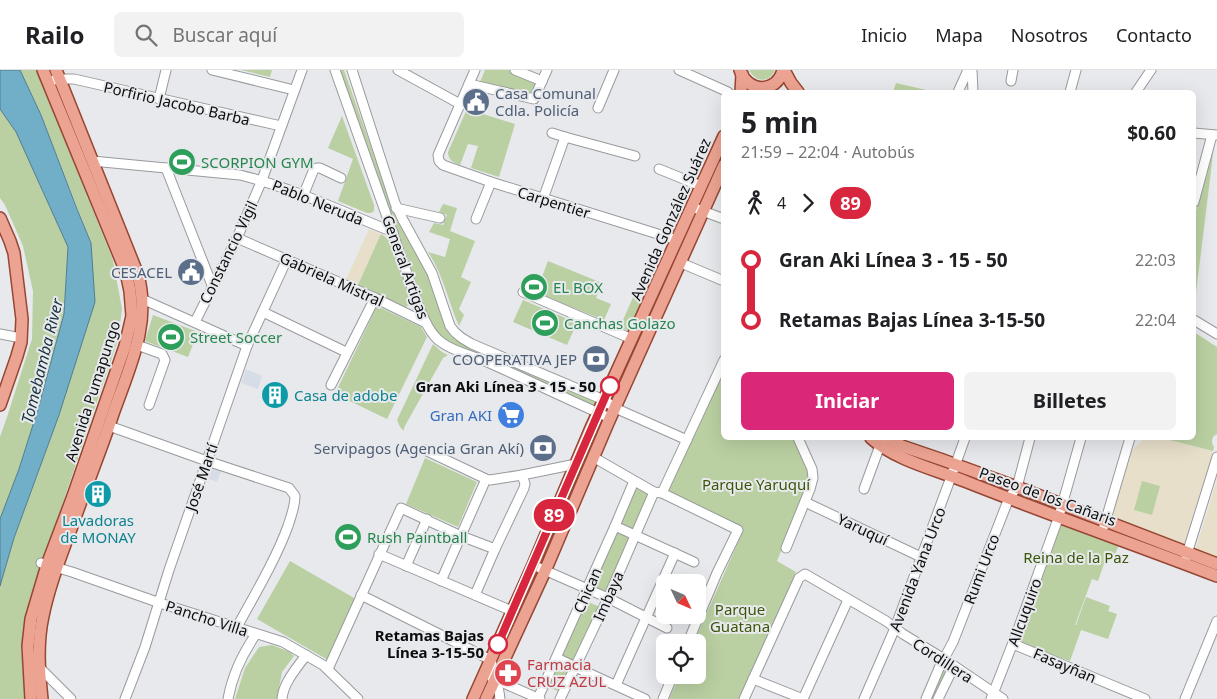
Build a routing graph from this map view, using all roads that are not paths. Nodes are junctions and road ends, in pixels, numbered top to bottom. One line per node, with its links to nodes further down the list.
1 (43, 70): 20 (main road, Avenida Pumapungo)
2 (166, 70): 33 (street)
3 (212, 70): 24 (street)
4 (302, 70): 24 (street, Constancio Vigil)
5 (335, 70): 61 (street, General Artigas)
6 (352, 70): 55 (street, General Artigas)
7 (398, 70): 34 (street)
8 (475, 70): 23 (street)
9 (516, 70): 22 (street)
10 (547, 70): 22 (street)
11 (614, 70): 35 (street)
12 (679, 70): 25 (street)
13 (783, 70): 27 (main road); 28 (main road)
14 (968, 70): 29 (street)
15 (972, 70): 30 (street)
16 (1013, 70): 21 (street)
17 (1076, 70): 31 (street)
18 (1151, 70): 32 (street)
19 (741, 71): 26 (main road); 27 (main road)
20 (52, 79): 33 (street, Porfirio Jacobo Barba); 43 (main road, Avenida Pumapungo); 131 (main road, Avenida Pumapungo)
21 (1011, 80)
22 (542, 81): 23 (street)
23 (469, 84): 34 (street)
24 (294, 90): 36 (street, Constancio Vigil)
25 (724, 90)
26 (742, 90)
27 (768, 90)
28 (796, 90)
29 (959, 90)
30 (973, 90)
31 (1071, 90)
32 (1137, 90)
33 (159, 99): 36 (street, Porfirio Jacobo Barba)
34 (460, 104): 49 (street, Carpentier)
35 (598, 108)
36 (281, 126): 48 (street, Constancio Vigil)
37 (552, 133): 40 (street)
38 (1196, 133): 39 (street)
39 (1214, 135): 51 (street)
40 (565, 137): 42 (street); 53 (street)
41 (721, 143): 50 (main road, Avenida González Suárez)
42 (635, 156)
43 (92, 161): 44 (street, Pablo Neruda); 70 (main road, Avenida Pumapungo)
44 (166, 168): 48 (street, Pablo Neruda); 67 (street)
45 (658, 169): 50 (street)
46 (721, 172): 56 (main road, Avenida González Suárez)
47 (341, 178): 52 (street)
48 (262, 180): 52 (street, Pablo Neruda); 62 (street, Constancio Vigil)
49 (491, 182): 53 (street, Carpentier); 60 (street)
50 (701, 186): 54 (main road, Avenida González Suárez)
51 (1196, 195)
52 (303, 196): 61 (street, Pablo Neruda)
53 (543, 199): 63 (street, Carpentier)
54 (692, 206): 56 (street); 63 (main road, Avenida González Suárez)
55 (396, 208): 58 (street); 81 (street, General Artigas)
56 (704, 211): 59 (street); 65 (main road, Avenida González Suárez)
57 (0, 218): 77 (main road)
58 (440, 218)
59 (721, 218)
60 (476, 219)
61 (393, 232): 74 (street, General Artigas)
62 (236, 238): 64 (street, Gabriela Mistral); 67 (street, Constancio Vigil)
63 (677, 240): 78 (main road, Avenida González Suárez)
64 (287, 259): 69 (street, Gabriela Mistral); 71 (street, José Martí)
65 (680, 263): 66 (street); 91 (main road, Avenida González Suárez)
66 (721, 280)
67 (212, 285): 73 (street, Constancio Vigil)
68 (523, 292): 78 (street)
69 (374, 298): 74 (street, Gabriela Mistral); 82 (street)
70 (142, 299): 73 (street); 79 (main road, Avenida Pumapungo)
71 (263, 312): 80 (street, José Martí); 82 (street)
72 (1196, 321): 76 (street)
73 (195, 322): 80 (street)
74 (426, 323): 83 (street, General Artigas)
75 (0, 334): 77 (street)
76 (1217, 334)
77 (21, 338): 85 (main road)
78 (632, 339): 87 (main road, Avenida González Suárez)
79 (137, 345): 89 (street); 92 (main road, Avenida Pumapungo)
80 (247, 346): 103 (street, José Martí)
81 (489, 351): 83 (street); 87 (street, General Artigas)
82 (346, 352): 86 (street)
83 (484, 360): 90 (street, General Artigas)
84 (721, 366): 93 (street, Imbaya)
85 (4, 384): 88 (main road)
86 (331, 385)
87 (604, 400): 90 (main road, Avenida González Suárez); 91 (street, General Artigas)
88 (0, 405)
89 (149, 406)
90 (598, 413): 91 (street, General Artigas); 104 (main road, Avenida González Suárez)
91 (613, 413): 93 (street); 102 (main road, Avenida González Suárez)
92 (109, 426): 103 (street); 131 (main road, Avenida Pumapungo)
93 (687, 440): 112 (street, Imbaya)
94 (799, 440): 114 (street)
95 (881, 440): 105 (main road, Paseo de los Cañaris); 107 (main road, Paseo de los Cañaris); 111 (street)
96 (964, 440): 105 (street, Avenida Yana Urco)
97 (1029, 440): 110 (street, Rumi Urco)
98 (1080, 440): 115 (street, Allcuquiro)
99 (1129, 440): 118 (street)
100 (424, 450): 108 (street)
101 (1217, 456): 128 (street)
102 (593, 457): 109 (street); 134 (main road, Avenida González Suárez)
103 (207, 461): 142 (street, José Martí); 146 (street)
104 (576, 464): 106 (street); 132 (main road, Avenida González Suárez)
105 (956, 464): 107 (street, Avenida Yana Urco); 110 (main road, Paseo de los Cañaris)
106 (522, 475): 108 (street); 124 (street)
107 (951, 476): 113 (main road, Paseo de los Cañaris); 127 (street, Avenida Yana Urco)
108 (486, 479): 122 (street)
109 (634, 481): 112 (street); 119 (street, Chican)
110 (1017, 487): 113 (street, Rumi Urco); 115 (main road, Paseo de los Cañaris)
111 (864, 489)
112 (658, 492): 121 (street, Imbaya); 150 (street)
113 (1009, 498): 116 (main road, Paseo de los Cañaris); 154 (street, Rumi Urco)
114 (805, 502): 123 (street); 127 (street, Yaruquí)
115 (1062, 504): 116 (street, Allcuquiro); 118 (main road, Paseo de los Cañaris)
116 (1059, 516): 120 (main road, Paseo de los Cañaris); 151 (street, Allcuquiro)
117 (427, 519): 122 (street); 126 (street); 133 (street)
118 (1106, 521): 120 (street); 128 (main road, Paseo de los Cañaris)
119 (615, 526): 121 (street); 137 (street, Chican)
120 (1102, 532): 128 (main road, Paseo de los Cañaris)
121 (635, 534): 125 (street); 140 (street, Imbaya)
122 (461, 536): 124 (street); 136 (street)
123 (786, 548)
124 (495, 549): 139 (street)
125 (675, 553): 129 (street); 144 (street)
126 (379, 554): 133 (street); 138 (street)
127 (922, 557): 148 (street, Avenida Yana Urco)
128 (1186, 558): 130 (main road, Paseo de los Cañaris); 135 (main road, Paseo de los Cañaris)
129 (694, 562)
130 (1217, 564)
131 (48, 565): 142 (street, Pancho Villa); 157 (main road, Avenida Pumapungo)
132 (533, 565): 134 (street); 143 (main road, Avenida González Suárez)
133 (406, 566): 136 (street)
134 (545, 571): 137 (street); 160 (main road, Avenida González Suárez)
135 (1217, 576)
136 (441, 581): 139 (street)
137 (587, 589): 140 (street); 153 (street, Chican)
138 (361, 595): 155 (street); 159 (street)
139 (475, 595): 143 (street)
140 (608, 598): 144 (street); 158 (street, Imbaya)
141 (848, 600): 148 (street, Cordillera); 161 (street, Cordillera); 180 (street)
142 (160, 603): 146 (street, Pancho Villa); 168 (street, José Martí)
143 (512, 610): 155 (main road, Avenida González Suárez)
144 (647, 617): 147 (street); 163 (street)
145 (1217, 621): 186 (street)
146 (237, 627): 149 (street, Pancho Villa)
147 (667, 628)
148 (895, 628): 154 (street, Cordillera); 181 (street, Avenida Yana Urco)
149 (256, 634): 152 (street, Pancho Villa); 169 (street)
150 (691, 634)
151 (1013, 644): 164 (street, Allcuquiro); 185 (street, Fasayñan)
152 (306, 655): 159 (street, Pancho Villa); 170 (street)
153 (557, 658): 158 (street); 175 (street, Chican)
154 (944, 659): 156 (street, Cordillera); 182 (street, Rumi Urco)
155 (491, 660): 160 (main road, Avenida González Suárez)
156 (954, 666): 164 (street, Cordillera); 183 (street)
157 (34, 667): 165 (main road, Avenida Pumapungo); 166 (main road, Avenida Pumapungo); 167 (street)
158 (575, 668): 163 (street); 176 (street, Imbaya)
159 (328, 669): 171 (street, Pancho Villa)
160 (490, 677): 172 (main road, Avenida González Suárez); 173 (main road, Avenida González Suárez); 174 (street); 175 (street)
161 (752, 679): 179 (street); 180 (street)
162 (670, 684): 178 (street)
163 (616, 685): 177 (street)
164 (992, 696): 184 (street, Cordillera)
165 (31, 699)
166 (42, 699)
167 (71, 699)
168 (125, 699)
169 (228, 699)
170 (282, 699)
171 (358, 699)
172 (473, 699)
173 (486, 699)
174 (500, 699)
175 (539, 699)
176 (560, 699)
177 (645, 699)
178 (663, 699)
179 (744, 699)
180 (803, 699)
181 (864, 699)
182 (926, 699)
183 (938, 699)
184 (1003, 699)
185 (1145, 699)
186 (1185, 699)

